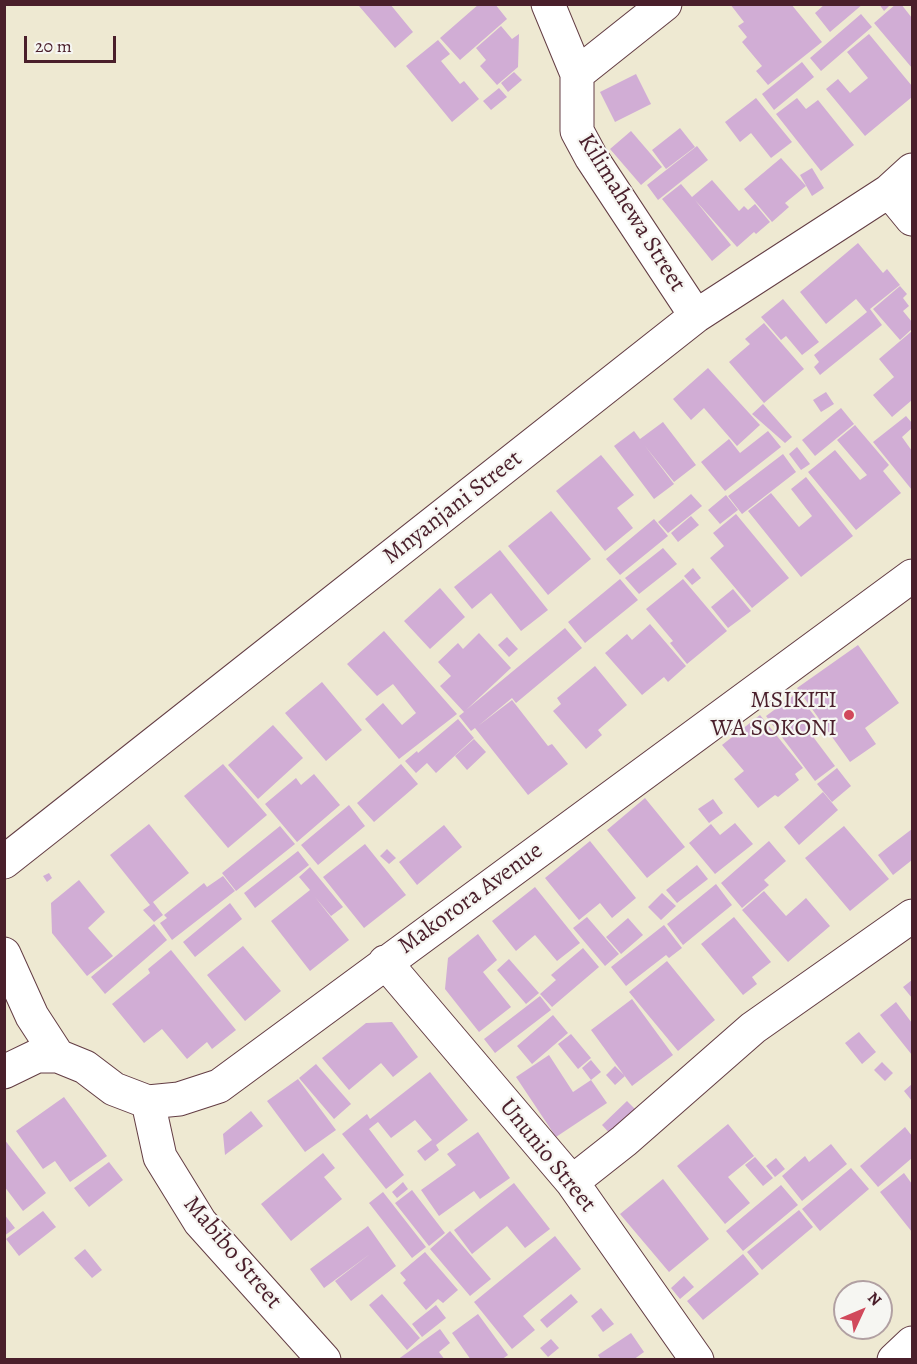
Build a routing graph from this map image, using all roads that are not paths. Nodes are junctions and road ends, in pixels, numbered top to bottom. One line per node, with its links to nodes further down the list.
1 (549, 4): 3 (street, Kilimahewa Street)
2 (665, 4): 3 (street)
3 (577, 74): 6 (street, Kilimahewa Street)
4 (900, 181): 5 (street); 6 (street, Mnyanjani Street)
5 (912, 219)
6 (696, 316): 8 (street, Mnyanjani Street)
7 (909, 585): 11 (street, Makorora Avenue)
8 (4, 862)
9 (912, 916): 15 (street)
10 (4, 954): 12 (street)
11 (385, 962): 14 (street, Makorora Avenue); 15 (street, Ununio Street)
12 (58, 1056): 13 (street); 14 (street, Makorora Avenue)
13 (4, 1072)
14 (148, 1102): 17 (street, Mabibo Street)
15 (572, 1182): 18 (street, Ununio Street)
16 (912, 1343): 19 (street)
17 (324, 1359)
18 (697, 1359)
19 (894, 1359)

